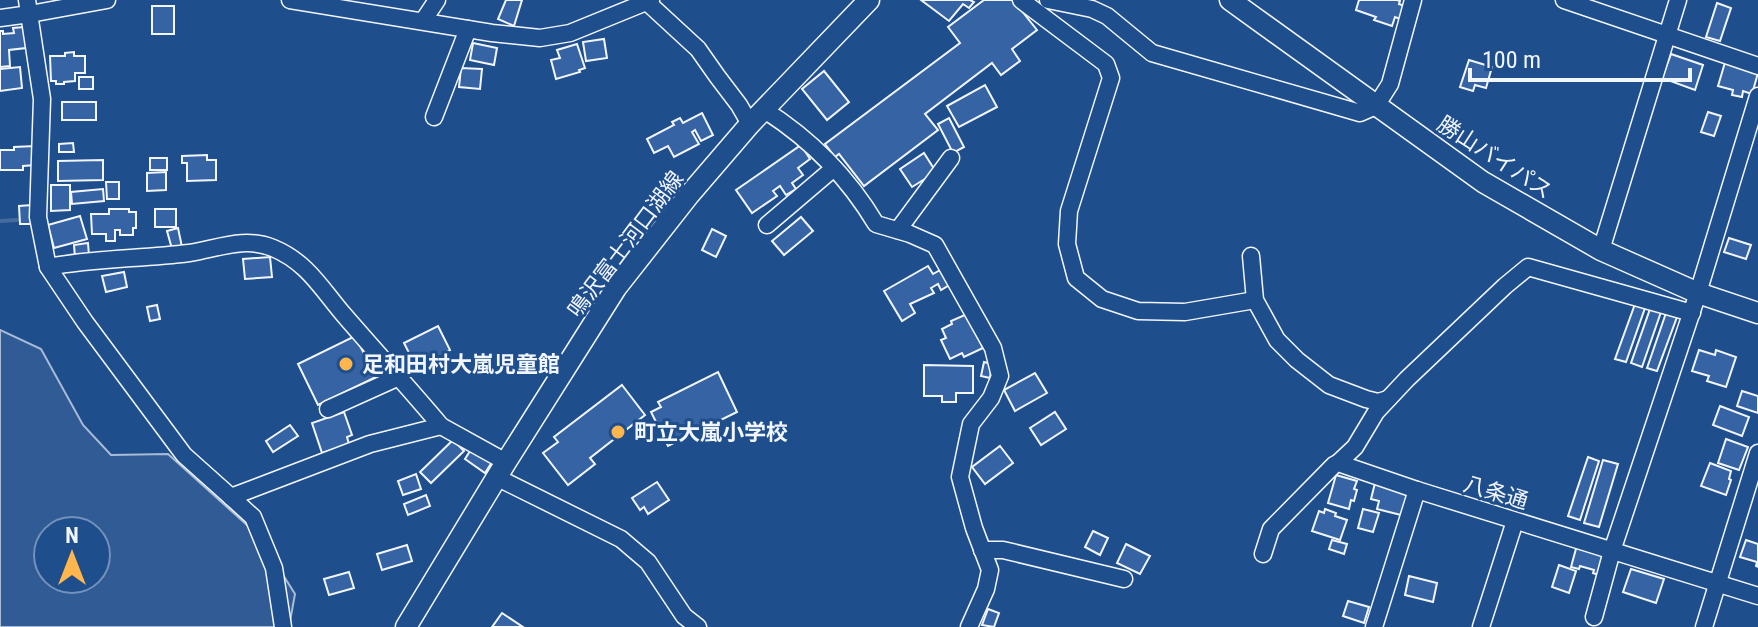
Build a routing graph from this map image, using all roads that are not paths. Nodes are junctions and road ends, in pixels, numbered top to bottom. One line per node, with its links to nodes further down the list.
1 (107, 0): 12 (street)
2 (290, 0): 14 (street)
3 (437, 0): 14 (street)
4 (869, 0): 21 (main road, 鳴沢富士河口湖線)
5 (1021, 0): 30 (street)
6 (1048, 0): 19 (street)
7 (1230, 0): 19 (main road, 勝山バイパス)
8 (1413, 0): 19 (street)
9 (1564, 0): 16 (street)
10 (1678, 0): 16 (street)
11 (649, 1): 15 (street); 21 (street)
12 (29, 7): 13 (street); 28 (street)
13 (0, 18)
14 (423, 21): 15 (street)
15 (468, 29): 20 (street)
16 (1667, 35): 17 (street); 26 (street)
17 (1758, 66)
18 (1758, 96): 29 (street)
19 (1376, 106): 26 (main road, 勝山バイパス)
20 (434, 117)
21 (756, 117): 23 (street); 39 (main road, 鳴沢富士河口湖線)
22 (951, 158): 25 (street)
23 (834, 168): 24 (street); 25 (street)
24 (767, 225)
25 (898, 230): 43 (street)
26 (1601, 250): 29 (main road, 勝山バイパス)
27 (1251, 256): 30 (street)
28 (48, 267): 33 (street); 41 (street)
29 (1698, 293): 31 (street); 32 (main road, 勝山バイパス)
30 (1255, 300): 34 (street)
31 (1692, 313): 34 (street); 44 (street)
32 (1758, 313)
33 (399, 377): 35 (street); 36 (street)
34 (1388, 399): 38 (street)
35 (328, 409)
36 (441, 426): 39 (street); 41 (street)
37 (1758, 453): 47 (street)
38 (1338, 463): 40 (street, 八条通); 45 (street)
39 (502, 470): 51 (main road, 鳴沢富士河口湖線); 52 (street)
40 (1417, 490): 42 (street, 八条通); 54 (street)
41 (231, 497): 50 (street)
42 (1515, 521): 44 (street, 八条通); 55 (street)
43 (982, 550): 46 (street); 53 (street)
44 (1612, 551): 47 (street, 八条通); 49 (street)
45 (1263, 554)
46 (1124, 579)
47 (1717, 583): 48 (street, 八条通); 56 (street)
48 (1758, 596)
49 (1594, 617)
50 (283, 627)
51 (406, 627)
52 (698, 627)
53 (969, 627)
54 (1374, 627)
55 (1481, 627)
56 (1704, 627)

